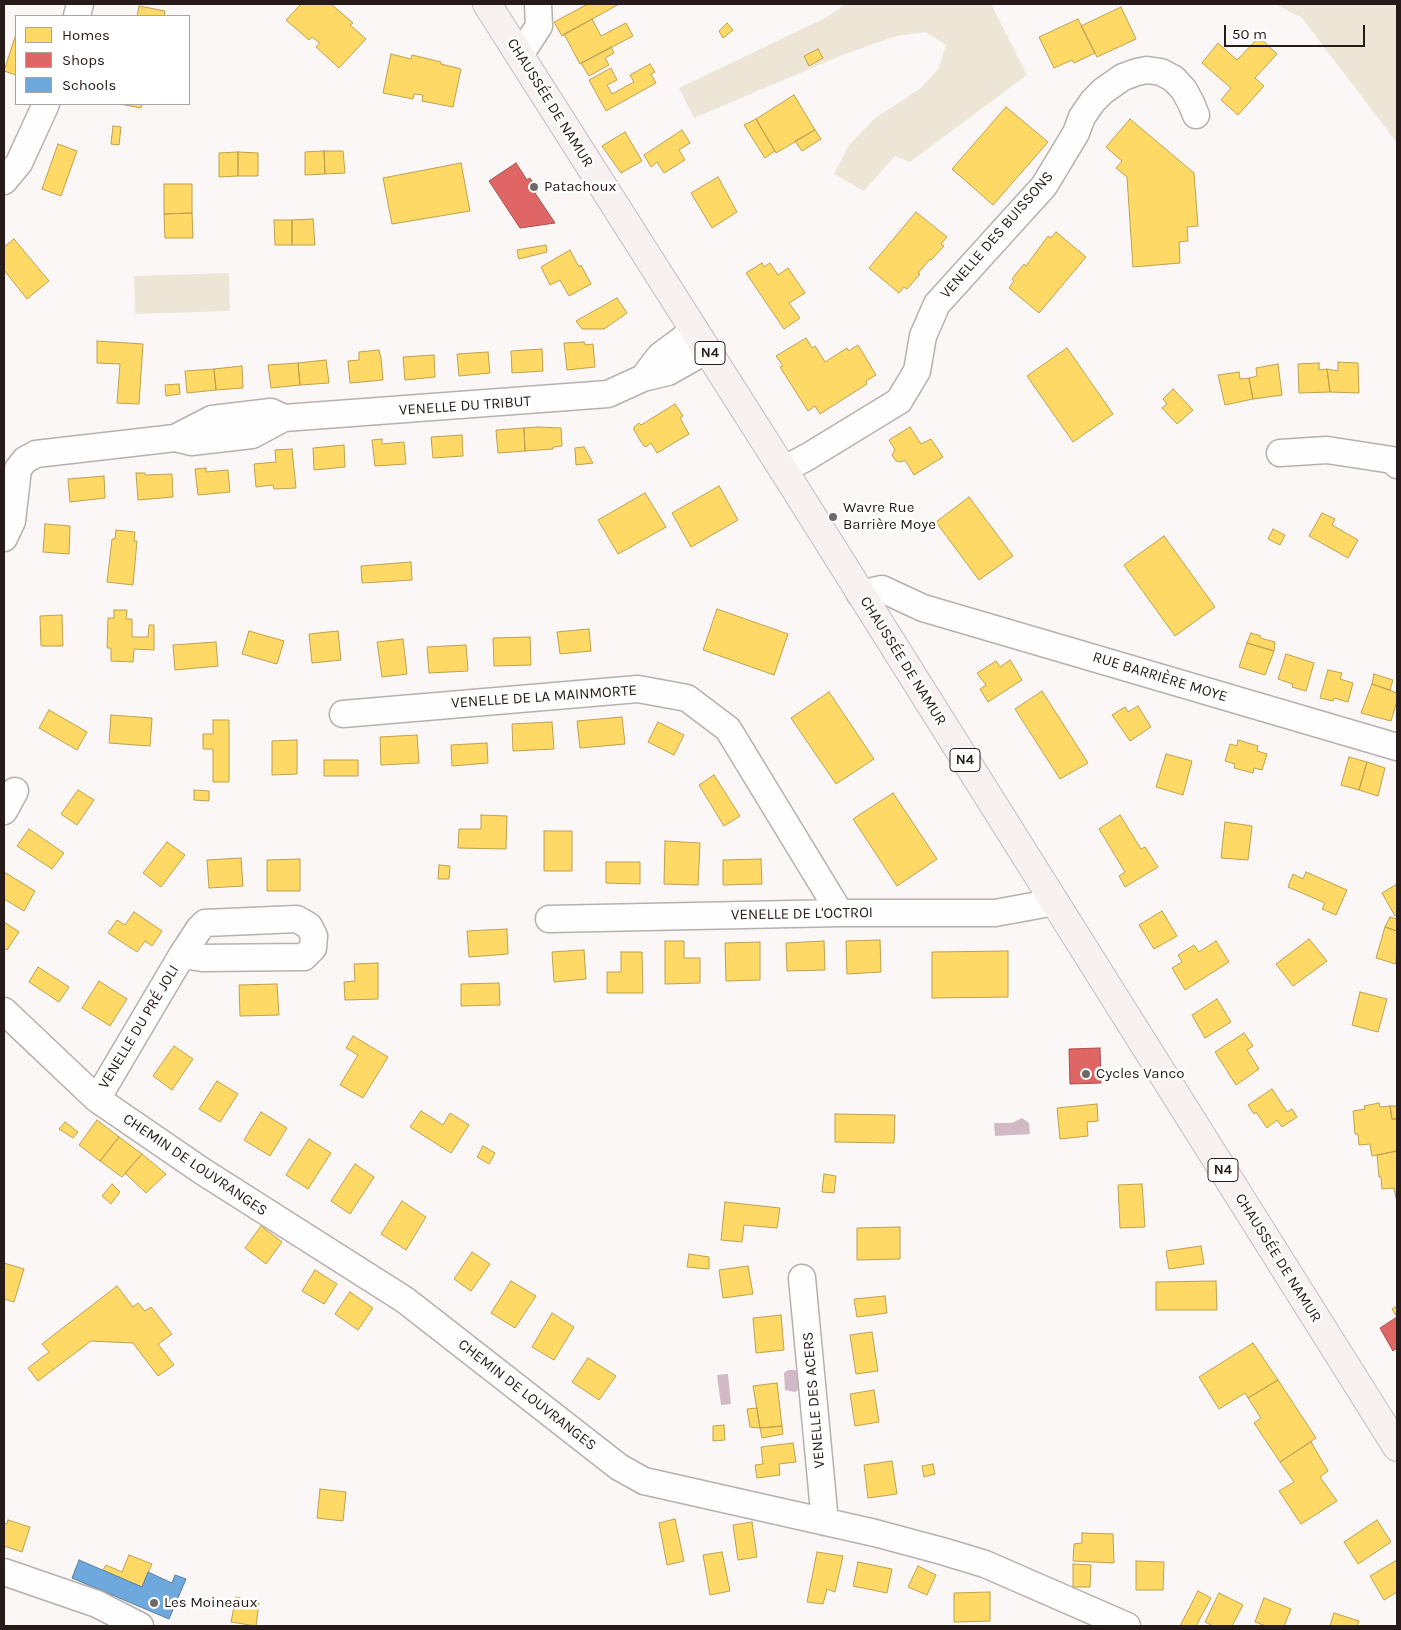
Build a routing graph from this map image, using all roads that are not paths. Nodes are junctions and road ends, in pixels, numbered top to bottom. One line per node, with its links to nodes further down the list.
1 (487, 4): 3 (main road, CHAUSSÉE DE NAMUR / N4)
2 (538, 4): 3 (street)
3 (520, 56): 7 (main road, CHAUSSÉE DE NAMUR / N4)
4 (46, 105): 6 (street)
5 (1196, 115): 10 (street, VENELLE DES BUISSONS)
6 (4, 180)
7 (701, 340): 10 (main road, CHAUSSÉE DE NAMUR / N4); 11 (street, VENELLE DU TRIBUT)
8 (1280, 453): 9 (street)
9 (1397, 465)
10 (783, 470): 12 (main road, CHAUSSÉE DE NAMUR / N4)
11 (4, 538)
12 (860, 594): 13 (street, RUE BARRIÈRE MOYE); 14 (main road, CHAUSSÉE DE NAMUR / N4)
13 (923, 608): 14 (street); 16 (street, RUE BARRIÈRE MOYE)
14 (880, 626): 17 (main road, CHAUSSÉE DE NAMUR / N4)
15 (343, 714): 18 (street, VENELLE DE LA MAINMORTE)
16 (1397, 747)
17 (1055, 902): 18 (street, VENELLE DE L'OCTROI); 26 (main road, CHAUSSÉE DE NAMUR / N4)
18 (840, 913): 19 (street, VENELLE DE L'OCTROI)
19 (549, 919)
20 (266, 920): 21 (street, VENELLE DU PRÉ JOLI); 22 (street); 22 (street, VENELLE DU PRÉ JOLI)
21 (182, 956): 22 (street, VENELLE DU PRÉ JOLI); 24 (street, VENELLE DU PRÉ JOLI)
22 (244, 957)
23 (4, 1011): 24 (street, CHEMIN DE LOUVRANGES)
24 (97, 1099): 27 (street, CHEMIN DE LOUVRANGES)
25 (802, 1278): 27 (street, VENELLE DES ACERS)
26 (1395, 1440)
27 (825, 1522): 30 (street, CHEMIN DE LOUVRANGES)
28 (4, 1572): 29 (street)
29 (140, 1626)
30 (1127, 1626)

